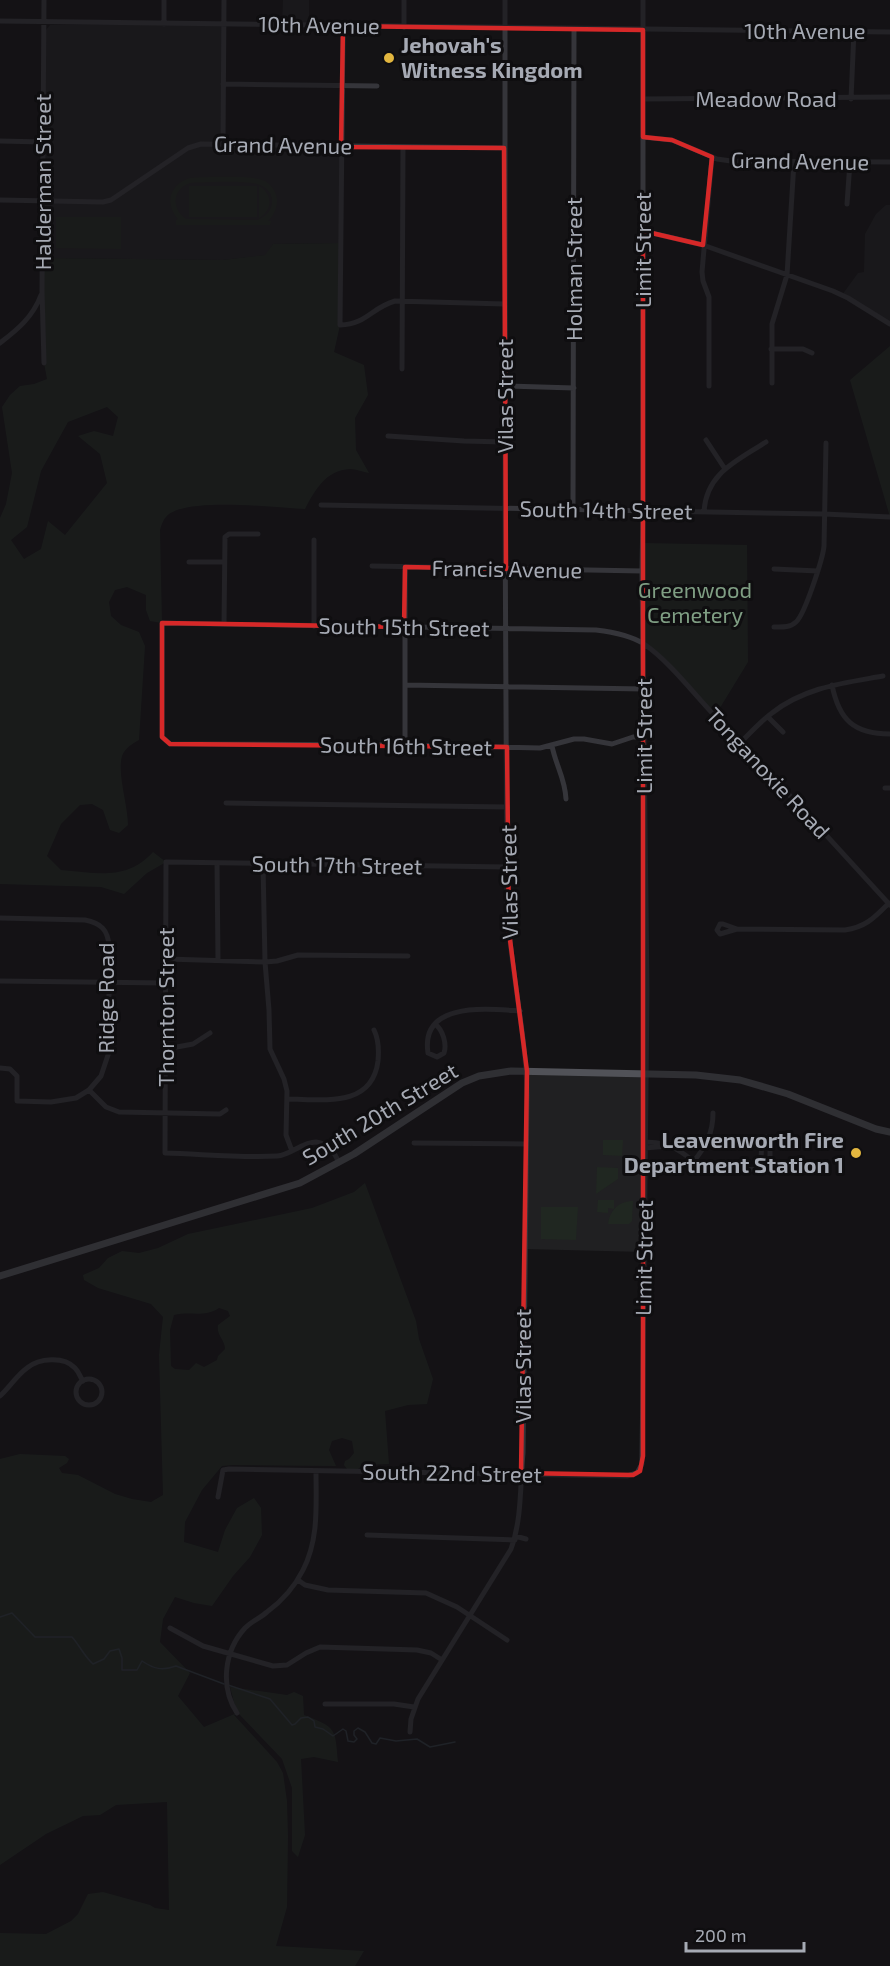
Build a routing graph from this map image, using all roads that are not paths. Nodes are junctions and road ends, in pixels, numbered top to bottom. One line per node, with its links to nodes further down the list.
1 (44, 0): 8 (street, Halderman Street)
2 (164, 0): 9 (street)
3 (224, 0): 10 (street)
4 (404, 0): 12 (street)
5 (505, 0): 13 (street, Vilas Street)
6 (643, 0): 15 (street, Limit Street)
7 (0, 21): 8 (street, 10th Avenue)
8 (44, 23): 9 (street, 10th Avenue); 26 (street, Halderman Street)
9 (164, 24): 10 (street, 10th Avenue)
10 (224, 24): 11 (street, 10th Avenue); 18 (street)
11 (343, 26): 12 (street, 10th Avenue); 19 (street)
12 (404, 27): 13 (street, 10th Avenue)
13 (506, 28): 14 (street, 10th Avenue); 30 (street, Vilas Street)
14 (574, 29): 15 (street, 10th Avenue); 55 (street, Holman Street)
15 (643, 30): 16 (street, 10th Avenue); 22 (street, Limit Street)
16 (854, 31): 17 (street, 10th Avenue); 23 (street)
17 (890, 32)
18 (223, 84): 19 (street); 27 (street)
19 (341, 85): 20 (street); 28 (street)
20 (377, 86)
21 (890, 97): 23 (street, Meadow Road)
22 (643, 99): 23 (street, Meadow Road); 24 (street, Limit Street)
23 (851, 99)
24 (643, 137): 31 (street, Grand Avenue); 38 (street, Limit Street)
25 (0, 141): 26 (street)
26 (44, 142): 36 (street, Halderman Street)
27 (223, 145): 28 (street, Grand Avenue); 36 (street, Grand Avenue)
28 (341, 147): 29 (street, Grand Avenue); 42 (street)
29 (403, 147): 30 (street, Grand Avenue); 42 (street)
30 (504, 148): 43 (street, Vilas Street)
31 (712, 157): 32 (street, Grand Avenue); 39 (street)
32 (794, 162): 33 (street, Grand Avenue); 40 (street)
33 (850, 162): 34 (street, Grand Avenue); 37 (street)
34 (890, 162)
35 (0, 200): 36 (street, Grand Avenue)
36 (43, 202): 41 (street, Halderman Street)
37 (847, 204)
38 (644, 231): 39 (street); 65 (street, Limit Street)
39 (703, 245): 40 (street); 54 (street)
40 (787, 275): 46 (street); 48 (street)
41 (42, 291): 44 (street); 45 (street, Halderman Street)
42 (402, 302): 43 (street); 51 (street)
43 (505, 304): 53 (street, Vilas Street)
44 (31, 316): 45 (street); 47 (street)
45 (43, 322): 50 (street, Halderman Street)
46 (890, 324)
47 (0, 344)
48 (771, 349): 49 (street); 52 (street)
49 (812, 353)
50 (44, 363)
51 (402, 369)
52 (772, 382)
53 (505, 386): 55 (street); 58 (street, Vilas Street)
54 (710, 386)
55 (574, 388): 64 (street, Holman Street)
56 (388, 436): 58 (street)
57 (706, 440): 61 (street)
58 (505, 442): 63 (street, Vilas Street)
59 (766, 442): 61 (street)
60 (826, 443): 67 (street)
61 (725, 469): 66 (street)
62 (321, 505): 63 (street, South 14th Street)
63 (505, 507): 64 (street, South 14th Street); 75 (street, Vilas Street)
64 (573, 509): 65 (street, South 14th Street)
65 (643, 511): 66 (street, South 14th Street); 78 (street, Limit Street)
66 (704, 512): 67 (street, South 14th Street)
67 (824, 514): 68 (street, South 14th Street); 77 (street)
68 (890, 517)
69 (258, 534): 72 (street)
70 (314, 540): 80 (street)
71 (189, 562): 72 (street)
72 (224, 562): 79 (street)
73 (372, 566): 74 (street, Francis Avenue)
74 (405, 567): 75 (street, Francis Avenue); 81 (street)
75 (506, 569): 78 (street, Francis Avenue); 83 (street, Vilas Street)
76 (774, 569): 77 (street)
77 (818, 570): 82 (street)
78 (642, 571): 84 (street, Limit Street)
79 (224, 624): 80 (street, South 15th Street); 95 (street, South 15th Street)
80 (315, 626): 81 (street, South 15th Street)
81 (404, 627): 83 (street, South 15th Street); 86 (street)
82 (774, 627)
83 (506, 629): 84 (street, South 15th Street); 88 (street, Vilas Street)
84 (643, 644): 89 (street, Limit Street); 94 (street, Tonganoxie Road)
85 (883, 676): 87 (street)
86 (405, 685): 88 (street); 96 (street)
87 (832, 685): 90 (street); 92 (street)
88 (507, 687): 89 (street); 98 (street, Vilas Street)
89 (644, 689): 93 (street, Limit Street)
90 (768, 717): 91 (street); 94 (street)
91 (783, 732)
92 (890, 734)
93 (644, 737): 97 (street, South 16th Street); 123 (street, Limit Street)
94 (741, 742): 106 (street, Tonganoxie Road)
95 (166, 743): 96 (street, South 16th Street)
96 (405, 745): 98 (street, South 16th Street)
97 (552, 746): 98 (street, South 16th Street); 99 (street)
98 (507, 747): 101 (street, Vilas Street)
99 (566, 799)
100 (226, 803): 101 (street)
101 (507, 807): 105 (street, Vilas Street)
102 (166, 862): 103 (street, South 17th Street); 110 (street, Thornton Street)
103 (216, 863): 104 (street, South 17th Street); 111 (street)
104 (263, 864): 105 (street, South 17th Street); 112 (street)
105 (507, 867): 116 (street, Vilas Street)
106 (889, 904): 108 (street)
107 (0, 918): 114 (street, Ridge Road)
108 (736, 929)
109 (408, 956): 112 (street)
110 (167, 959): 111 (street); 115 (street, Thornton Street)
111 (218, 960): 112 (street)
112 (264, 962): 125 (street)
113 (0, 981): 114 (street)
114 (110, 983): 115 (street); 124 (street, Ridge Road)
115 (167, 983): 120 (street, Thornton Street)
116 (520, 1011): 117 (street); 122 (street, Vilas Street)
117 (435, 1024): 117 (street)
118 (374, 1030): 125 (street)
119 (210, 1033): 120 (street)
120 (166, 1049): 127 (street, Thornton Street)
121 (3, 1068): 124 (street)
122 (527, 1071): 123 (main road, South 20th Street); 131 (street, Vilas Street); 135 (main road, South 20th Street)
123 (646, 1074): 129 (main road, South 20th Street); 132 (street, Limit Street)
124 (89, 1090): 127 (street)
125 (287, 1099): 133 (street)
126 (226, 1110): 127 (street)
127 (165, 1113): 133 (street, Thornton Street)
128 (713, 1113): 134 (street)
129 (890, 1132)
130 (414, 1143): 131 (street)
131 (526, 1144): 142 (street, Vilas Street)
132 (645, 1145): 134 (street); 141 (street, Limit Street)
133 (292, 1151): 135 (street)
134 (694, 1161): 136 (street)
135 (339, 1163): 137 (main road, South 20th Street)
136 (756, 1169): 136 (street)
137 (0, 1276)
138 (82, 1381): 138 (street); 139 (street)
139 (0, 1396)
140 (316, 1471): 142 (street, South 22nd Street); 143 (street, South 22nd Street); 147 (street)
141 (640, 1471): 142 (street, South 22nd Street)
142 (521, 1473): 145 (street, Vilas Street)
143 (218, 1497)
144 (367, 1536): 145 (street)
145 (515, 1538): 146 (street); 148 (street, Vilas Street)
146 (526, 1539)
147 (297, 1580): 148 (street); 151 (street)
148 (470, 1616): 150 (street); 152 (street, Vilas Street)
149 (170, 1628): 151 (street)
150 (507, 1640)
151 (230, 1654): 152 (street); 155 (street)
152 (442, 1660): 154 (street, Vilas Street)
153 (325, 1704): 154 (street)
154 (414, 1707): 156 (street, Vilas Street)
155 (237, 1713)
156 (410, 1732)

